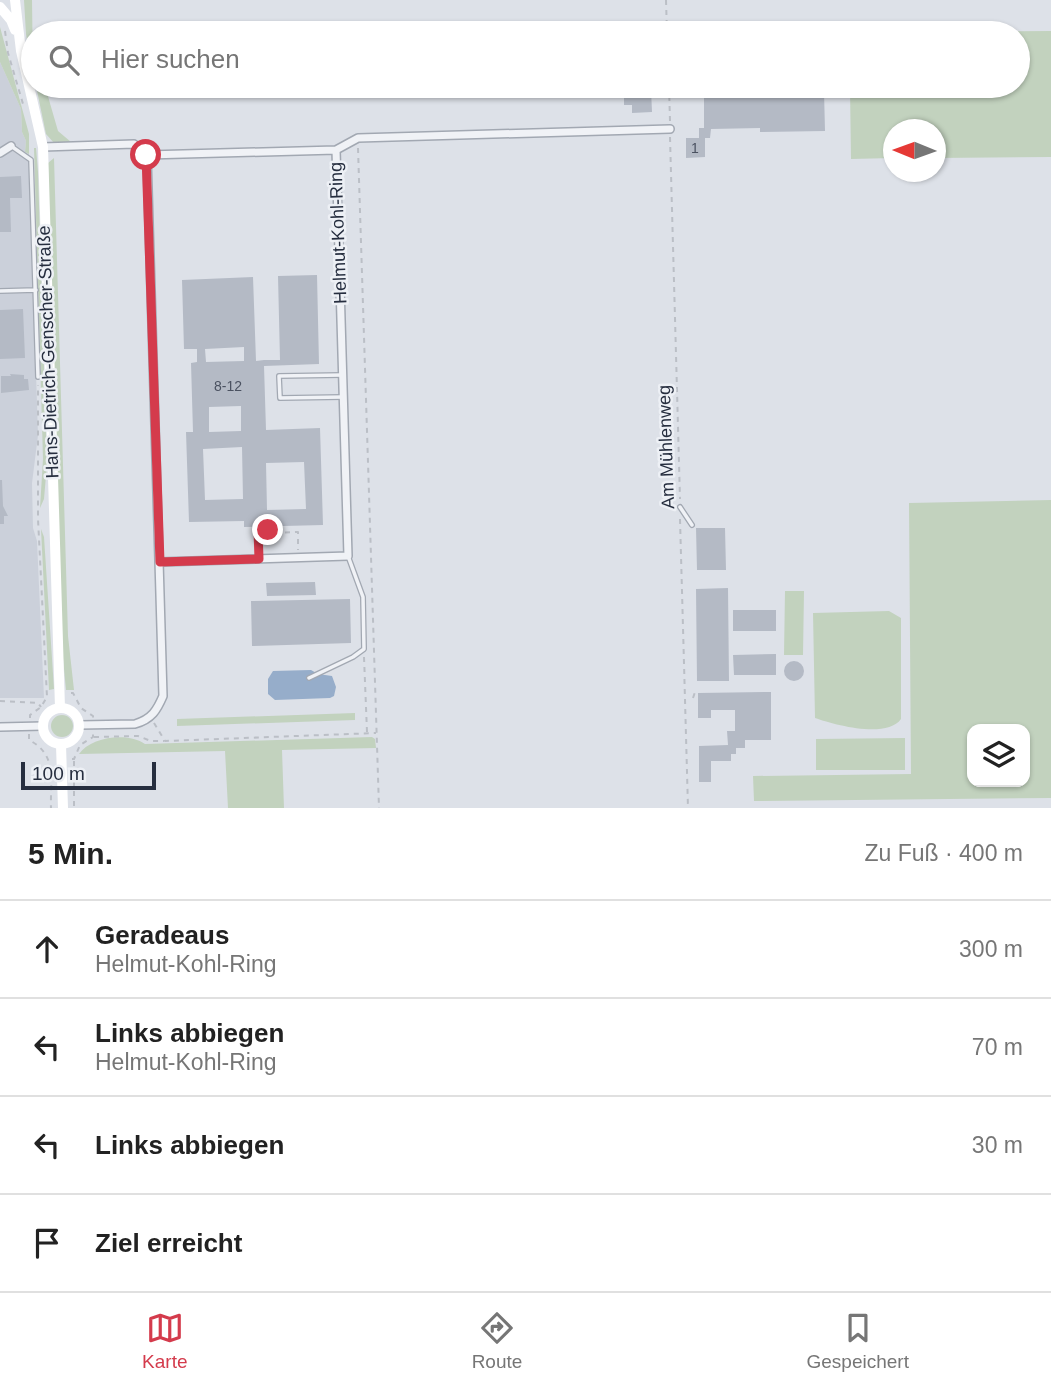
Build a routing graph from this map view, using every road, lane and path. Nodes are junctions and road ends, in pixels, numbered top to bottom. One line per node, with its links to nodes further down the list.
1 (666, 0): 4 (path)
2 (15, 2): 6 (street, Hans-Dietrich-Genscher-Straße)
3 (0, 7): 6 (street)
4 (667, 21)
5 (4, 26): 10 (path)
6 (19, 39): 7 (street, Hans-Dietrich-Genscher-Straße)
7 (21, 48)
8 (32, 98): 14 (street, Hans-Dietrich-Genscher-Straße)
9 (669, 98): 11 (path, Am Mühlenweg)
10 (23, 105)
11 (670, 129): 12 (street); 23 (path, Am Mühlenweg)
12 (358, 138): 15 (street); 42 (path)
13 (11, 146): 16 (street); 18 (lane)
14 (43, 146): 17 (street); 35 (street, Hans-Dietrich-Genscher-Straße)
15 (336, 150): 17 (street, Helmut-Kohl-Ring); 20 (street, Helmut-Kohl-Ring)
16 (0, 153)
17 (146, 155): 28 (street)
18 (36, 290): 19 (lane); 21 (lane)
19 (0, 291)
20 (342, 374): 22 (street, Helmut-Kohl-Ring); 22 (lane)
21 (38, 377): 34 (path)
22 (343, 397): 25 (street, Helmut-Kohl-Ring)
23 (680, 507): 24 (lane); 51 (path, Am Mühlenweg)
24 (692, 526)
25 (348, 556): 26 (street); 29 (lane)
26 (298, 558): 27 (street); 27 (path)
27 (259, 559): 28 (street)
28 (160, 562): 36 (street)
29 (364, 649): 30 (lane); 41 (path)
30 (309, 678)
31 (695, 689): 32 (path)
32 (693, 698)
33 (0, 701): 34 (path)
34 (41, 707): 38 (path)
35 (60, 708): 37 (street); 39 (street)
36 (151, 717): 37 (street); 44 (path)
37 (80, 725): 45 (street)
38 (30, 726): 39 (street); 40 (street); 47 (path)
39 (43, 726): 45 (street)
40 (0, 727)
41 (367, 733): 42 (path); 44 (path)
42 (377, 733): 50 (path)
43 (93, 737): 44 (path)
44 (165, 741)
45 (61, 745): 48 (street)
46 (74, 760): 49 (path)
47 (51, 808)
48 (63, 808)
49 (74, 808)
50 (379, 808)
51 (688, 808)

